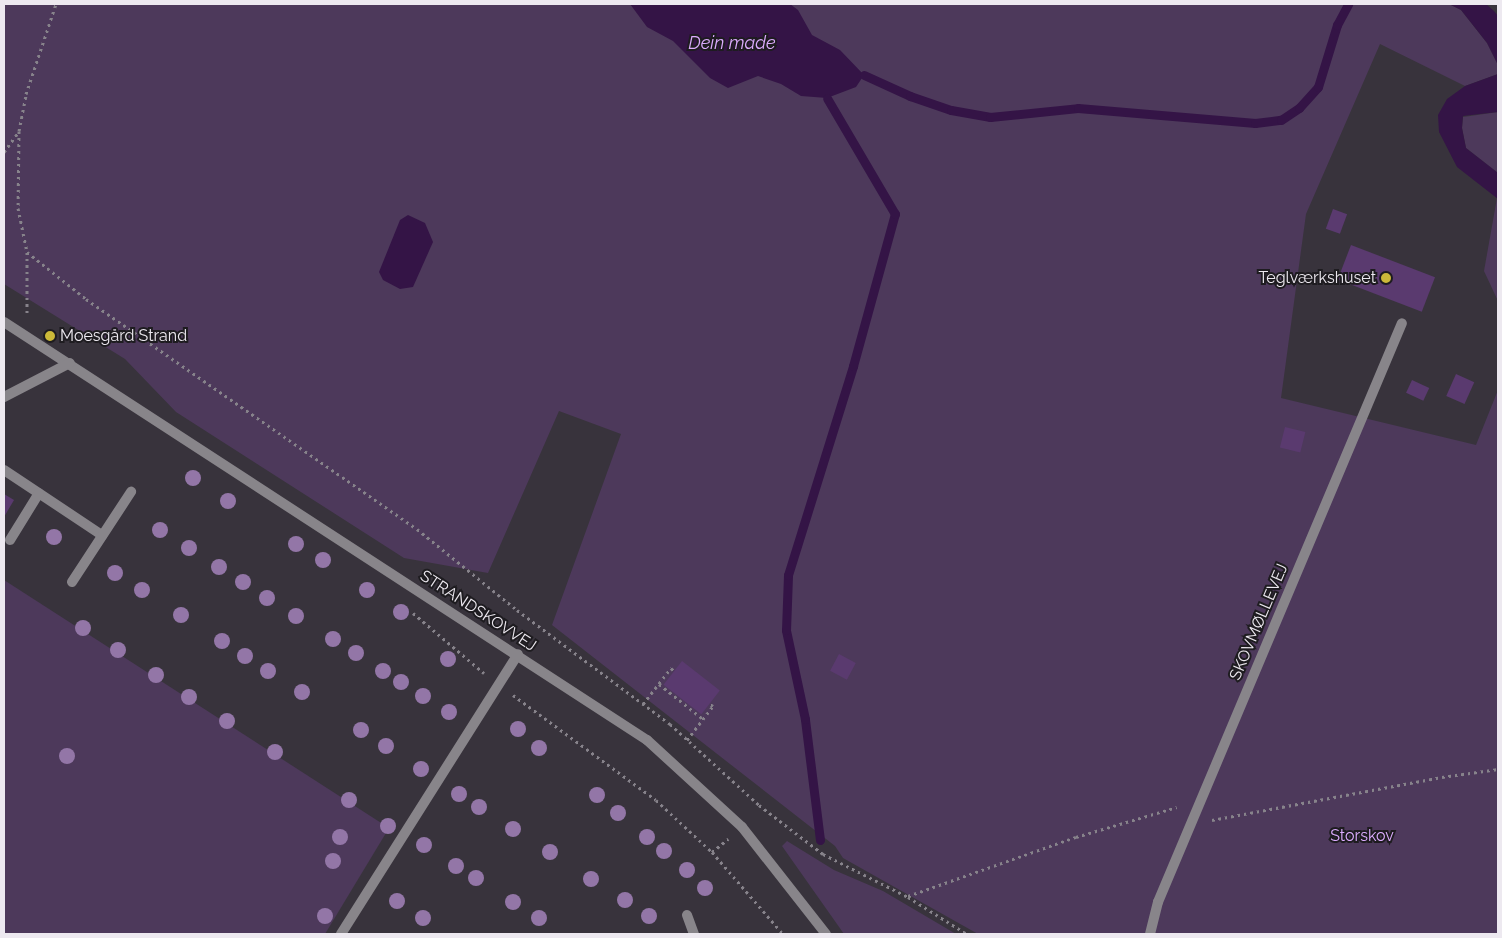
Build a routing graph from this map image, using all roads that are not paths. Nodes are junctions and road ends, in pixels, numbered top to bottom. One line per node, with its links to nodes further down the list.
1 (4, 322): 3 (street, STRANDSKOVVEJ)
2 (1402, 323): 16 (street, SKOVMØLLEVEJ)
3 (70, 363): 4 (street); 11 (street, STRANDSKOVVEJ)
4 (4, 397)
5 (4, 470): 7 (street)
6 (131, 492): 8 (street)
7 (39, 494): 8 (street); 9 (street)
8 (102, 535): 10 (street)
9 (10, 540)
10 (72, 582)
11 (518, 654): 13 (street); 15 (street, STRANDSKOVVEJ)
12 (687, 915): 14 (street)
13 (341, 934)
14 (694, 934)
15 (826, 934)
16 (1150, 934)

